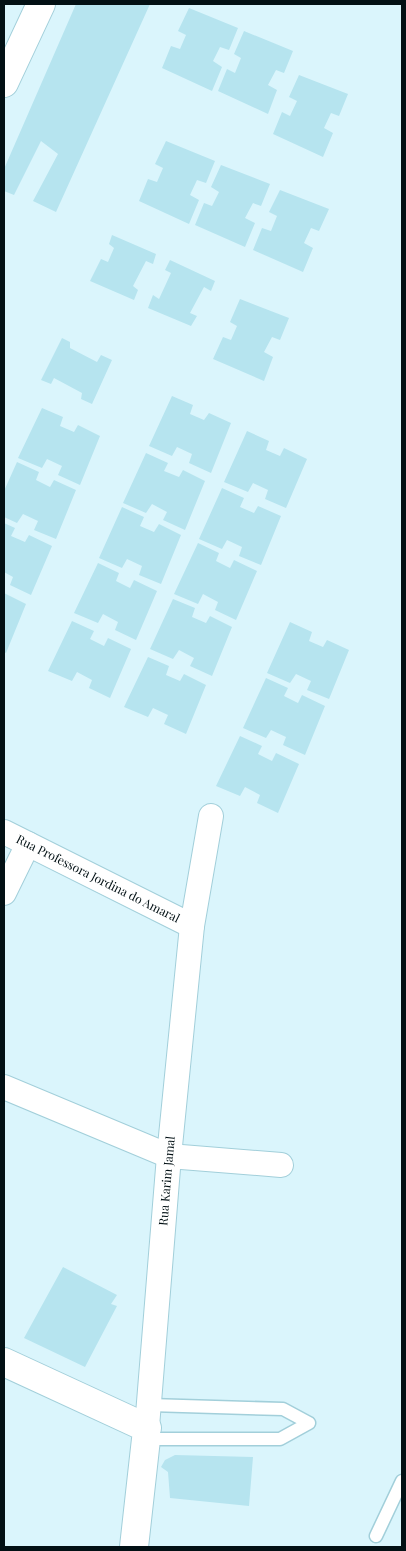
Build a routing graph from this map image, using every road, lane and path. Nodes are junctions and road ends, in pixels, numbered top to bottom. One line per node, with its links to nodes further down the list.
1 (42, 4): 2 (main road)
2 (4, 83)
3 (212, 816): 7 (street, Rua Karim Jamal)
4 (4, 832): 5 (street, Rua Professora Jordina do Amaral)
5 (28, 844): 6 (street); 7 (street, Rua Professora Jordina do Amaral)
6 (4, 893)
7 (192, 926): 9 (street, Rua Karim Jamal)
8 (4, 1087): 9 (street)
9 (169, 1156): 10 (street); 12 (street, Rua Karim Jamal)
10 (281, 1165)
11 (4, 1362): 12 (main road)
12 (148, 1424): 12 (lane); 15 (main road, Rua Karim Jamal)
13 (402, 1481): 14 (lane)
14 (376, 1536)
15 (134, 1547)

